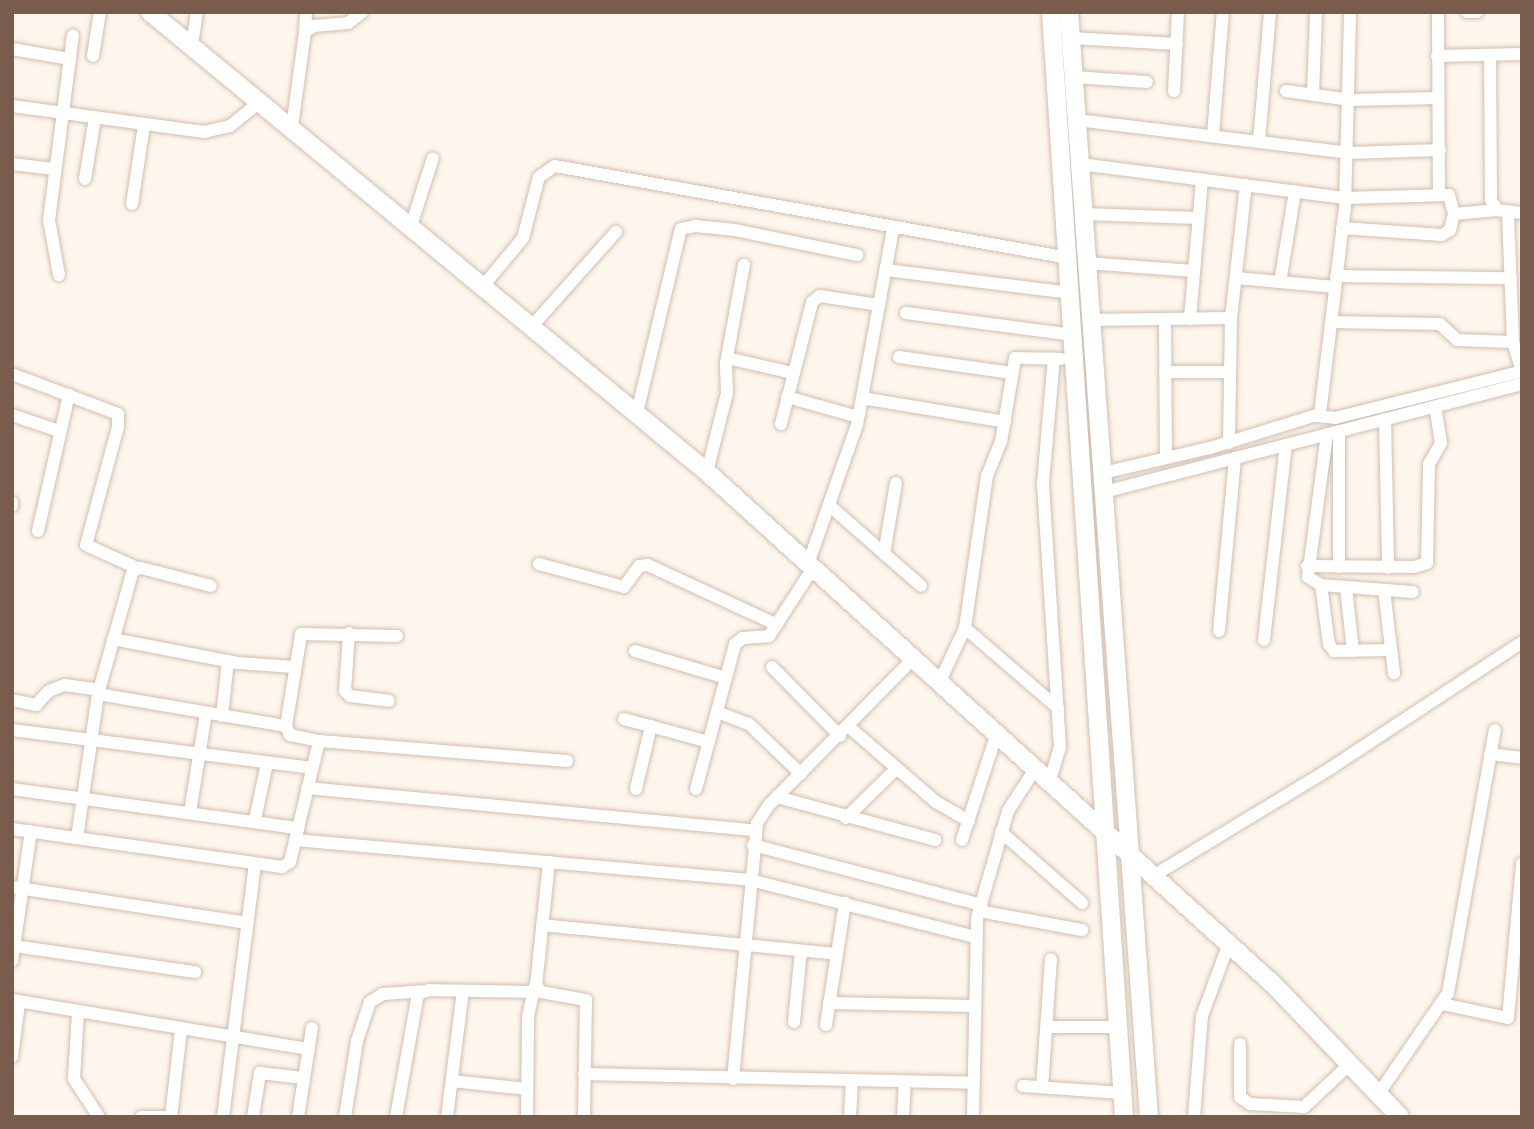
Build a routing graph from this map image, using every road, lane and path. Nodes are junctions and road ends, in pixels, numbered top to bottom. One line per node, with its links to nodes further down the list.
1 (100, 12): 24 (street)
2 (150, 12): 20 (street)
3 (197, 12): 20 (street)
4 (306, 12): 16 (street)
5 (362, 12): 16 (street)
6 (1051, 12): 66 (street)
7 (1069, 12): 18 (street)
8 (1178, 12): 19 (street)
9 (1223, 12): 41 (street)
10 (1270, 12): 42 (street)
11 (1316, 12): 31 (street)
12 (1350, 12): 33 (street)
13 (1438, 12): 25 (street)
14 (1468, 12): 15 (street)
15 (1477, 12)
16 (305, 32): 40 (street)
17 (73, 36): 26 (street)
18 (1071, 38): 19 (street); 27 (street)
19 (1177, 44): 29 (street)
20 (192, 46): 34 (street)
21 (12, 49): 26 (street)
22 (1522, 54): 23 (street)
23 (1490, 55): 25 (street); 56 (street)
24 (93, 56)
25 (1437, 56): 32 (street)
26 (70, 59): 36 (street)
27 (1074, 76): 28 (street); 38 (street)
28 (1147, 82)
29 (1174, 91)
30 (1286, 91): 31 (street)
31 (1313, 95): 33 (street)
32 (1438, 98): 33 (street); 43 (street)
33 (1350, 100): 44 (street)
34 (261, 101): 39 (street); 40 (street)
35 (12, 106): 36 (street)
36 (61, 113): 37 (street); 48 (street)
37 (95, 118): 39 (street); 49 (street)
38 (1077, 120): 41 (street); 47 (street)
39 (144, 126): 55 (street)
40 (292, 127): 61 (street)
41 (1213, 135): 42 (street)
42 (1259, 141): 44 (street)
43 (1440, 150): 44 (street); 53 (street)
44 (1348, 153): 54 (street)
45 (433, 158): 61 (street)
46 (12, 164): 48 (street)
47 (1080, 164): 50 (street); 58 (street)
48 (54, 169): 71 (street)
49 (85, 179)
50 (1202, 180): 51 (street); 60 (street)
51 (1246, 185): 52 (street); 72 (street)
52 (1295, 191): 54 (street); 74 (street)
53 (1440, 194): 54 (street); 59 (street)
54 (1345, 198): 62 (street)
55 (132, 204)
56 (1503, 212): 57 (street); 59 (street); 73 (street)
57 (1522, 213)
58 (1083, 214): 60 (street); 67 (street)
59 (1454, 214): 62 (street)
60 (1198, 218): 70 (street)
61 (411, 226): 76 (street)
62 (1342, 228): 75 (street)
63 (893, 229): 66 (street); 69 (street); 76 (street)
64 (617, 232): 85 (street)
65 (857, 255): 102 (street)
66 (1069, 258): 77 (street)
67 (1087, 263): 70 (street); 82 (street)
68 (744, 265): 88 (street)
69 (886, 270): 77 (street); 78 (street)
70 (1193, 271): 80 (street)
71 (59, 275)
72 (1236, 278): 74 (street); 81 (street)
73 (1511, 278): 75 (street); 87 (street)
74 (1280, 282): 75 (street)
75 (1336, 282): 84 (street)
76 (484, 285): 85 (street)
77 (1071, 293): 86 (street)
78 (879, 305): 94 (street); 100 (street)
79 (906, 313): 86 (street)
80 (1190, 318): 81 (street); 83 (street)
81 (1231, 318): 93 (street)
82 (1091, 320): 83 (street); 116 (street)
83 (1165, 320): 92 (street)
84 (1331, 322): 87 (street); 104 (street)
85 (533, 325): 102 (street)
86 (1074, 335): 91 (street)
87 (1513, 342): 97 (street)
88 (727, 358): 94 (street); 115 (street)
89 (899, 358): 95 (street)
90 (1054, 358): 91 (street); 95 (street); 155 (street)
91 (1075, 361): 194 (street)
92 (1166, 372): 93 (street); 113 (street)
93 (1230, 372): 111 (street)
94 (793, 373): 99 (street)
95 (1012, 373): 107 (street)
96 (12, 374): 98 (street)
97 (1521, 376): 101 (street); 104 (street)
98 (69, 394): 109 (street); 126 (street)
99 (788, 397): 103 (street); 108 (street)
100 (862, 398): 103 (street); 107 (street)
101 (1435, 407): 105 (street); 127 (street)
102 (637, 413): 115 (street)
103 (859, 416): 119 (street)
104 (1317, 416): 111 (street)
105 (1385, 419): 110 (street); 127 (street)
106 (14, 420): 109 (street)
107 (1004, 422): 135 (street)
108 (781, 424)
109 (59, 431): 120 (street)
110 (1333, 433): 112 (street); 124 (street); 125 (street)
111 (1228, 443): 113 (street)
112 (1286, 445): 114 (street); 140 (street)
113 (1166, 458): 116 (street)
114 (1235, 458): 118 (street); 136 (street)
115 (707, 472): 123 (street)
116 (1103, 473): 118 (street)
117 (896, 483): 121 (street)
118 (1104, 492): 199 (street)
119 (830, 506): 121 (street); 123 (street)
120 (38, 531)
121 (884, 554): 130 (street)
122 (539, 564): 134 (street)
123 (811, 566): 134 (street); 145 (street)
124 (1307, 566): 125 (street); 128 (street)
125 (1339, 567): 127 (street)
126 (137, 568): 129 (street); 139 (street)
127 (1388, 568)
128 (1321, 585): 131 (street); 144 (street)
129 (211, 586)
130 (922, 586)
131 (1346, 587): 132 (street); 144 (street)
132 (1384, 590): 133 (street); 142 (street)
133 (1413, 592)
134 (777, 625): 150 (street)
135 (965, 628): 151 (street); 155 (street)
136 (1219, 631)
137 (349, 633): 138 (street); 147 (street); 154 (street)
138 (397, 636)
139 (113, 639): 146 (street); 152 (street)
140 (1264, 640)
141 (1522, 642): 203 (street)
142 (1391, 650): 144 (street); 149 (street)
143 (635, 651): 150 (street)
144 (1353, 651)
145 (914, 658): 151 (street); 164 (street)
146 (229, 661): 147 (street); 158 (street)
147 (294, 667): 160 (street)
148 (772, 667): 164 (street)
149 (1394, 673)
150 (726, 678): 156 (street)
151 (940, 681): 165 (street)
152 (99, 692): 153 (street); 157 (street); 166 (street)
153 (12, 700)
154 (389, 701)
155 (1058, 708): 178 (street)
156 (717, 712): 168 (street); 177 (street)
157 (206, 713): 158 (street); 169 (street)
158 (222, 716): 160 (street)
159 (624, 719): 161 (street)
160 (286, 726): 167 (street)
161 (651, 726): 168 (street); 181 (street)
162 (12, 730): 166 (street)
163 (1495, 730): 170 (street)
164 (844, 731): 175 (street); 177 (street)
165 (997, 733): 176 (street); 188 (street)
166 (93, 739): 169 (street); 183 (street)
167 (318, 741): 172 (street); 174 (street)
168 (709, 742): 182 (street)
169 (200, 752): 173 (street); 185 (street)
170 (1490, 754): 171 (street); 226 (street)
171 (1522, 758)
172 (567, 761)
173 (268, 763): 174 (street); 187 (street)
174 (311, 768): 179 (street)
175 (897, 768): 186 (street); 188 (street)
176 (1035, 769): 178 (street); 192 (street)
177 (801, 774): 184 (street)
178 (1049, 783): 194 (street)
179 (307, 788): 190 (street); 193 (street)
180 (12, 789): 183 (street)
181 (636, 789)
182 (696, 789)
183 (83, 795): 185 (street); 195 (street)
184 (777, 797): 186 (street); 190 (street)
185 (190, 812): 187 (street)
186 (846, 818): 196 (street)
187 (255, 820): 193 (street)
188 (969, 821): 197 (street)
189 (12, 829): 191 (street)
190 (755, 830): 198 (street)
191 (31, 831): 195 (street); 205 (street)
192 (1001, 832): 207 (street); 208 (street)
193 (297, 834): 200 (street); 201 (street)
194 (1108, 837): 199 (street); 232 (street)
195 (76, 838): 201 (street)
196 (935, 840)
197 (962, 840)
198 (753, 845): 204 (street); 208 (street)
199 (1129, 855): 203 (street); 268 (street)
200 (549, 862): 204 (street); 210 (street)
201 (255, 864): 209 (street)
202 (1522, 864): 226 (street)
203 (1153, 876): 214 (street)
204 (750, 880): 206 (street); 215 (street)
205 (18, 888): 209 (street); 213 (street)
206 (845, 902): 212 (street); 217 (street)
207 (1082, 903)
208 (980, 908): 211 (street); 212 (street)
209 (247, 923): 235 (street)
210 (542, 925): 215 (street); 221 (street)
211 (1082, 930)
212 (975, 937): 227 (street)
213 (14, 939): 219 (street); 220 (street)
214 (1229, 943): 239 (street); 269 (street)
215 (744, 945): 216 (street); 242 (street)
216 (801, 951): 217 (street); 229 (street)
217 (836, 954): 225 (street)
218 (1051, 959): 231 (street)
219 (12, 961)
220 (195, 972)
221 (533, 989): 223 (street); 240 (street); 249 (street)
222 (422, 991): 223 (street); 259 (street); 260 (street)
223 (463, 991): 243 (street)
224 (16, 1001): 228 (street); 238 (street)
225 (829, 1003): 227 (street); 230 (street)
226 (1442, 1004): 251 (street)
227 (974, 1006): 246 (street)
228 (78, 1013): 234 (street); 252 (street)
229 (794, 1022)
230 (825, 1025)
231 (1047, 1027): 232 (street); 248 (street)
232 (1118, 1027): 250 (street)
233 (312, 1028): 237 (street)
234 (181, 1029): 235 (street); 255 (street)
235 (233, 1037): 237 (street); 256 (street)
236 (1240, 1044): 239 (street)
237 (309, 1049): 241 (street)
238 (12, 1057)
239 (1351, 1063): 251 (street)
240 (584, 1074): 242 (street); 263 (street)
241 (304, 1078): 257 (street); 258 (street)
242 (733, 1079): 244 (street)
243 (452, 1081): 249 (street); 261 (street)
244 (852, 1082): 245 (street); 264 (street)
245 (905, 1083): 246 (street); 265 (street)
246 (973, 1083): 266 (street)
247 (1023, 1086): 248 (street)
248 (1042, 1087): 250 (street)
249 (527, 1088): 262 (street)
250 (1122, 1093): 267 (street)
251 (1379, 1093): 270 (street)
252 (99, 1117)
253 (141, 1117): 254 (street)
254 (163, 1117)
255 (171, 1117)
256 (223, 1117)
257 (253, 1117)
258 (298, 1117)
259 (345, 1117)
260 (396, 1117)
261 (447, 1117)
262 (527, 1117)
263 (584, 1117)
264 (849, 1117)
265 (903, 1117)
266 (973, 1117)
267 (1124, 1117)
268 (1149, 1117)
269 (1194, 1117)
270 (1400, 1117)

